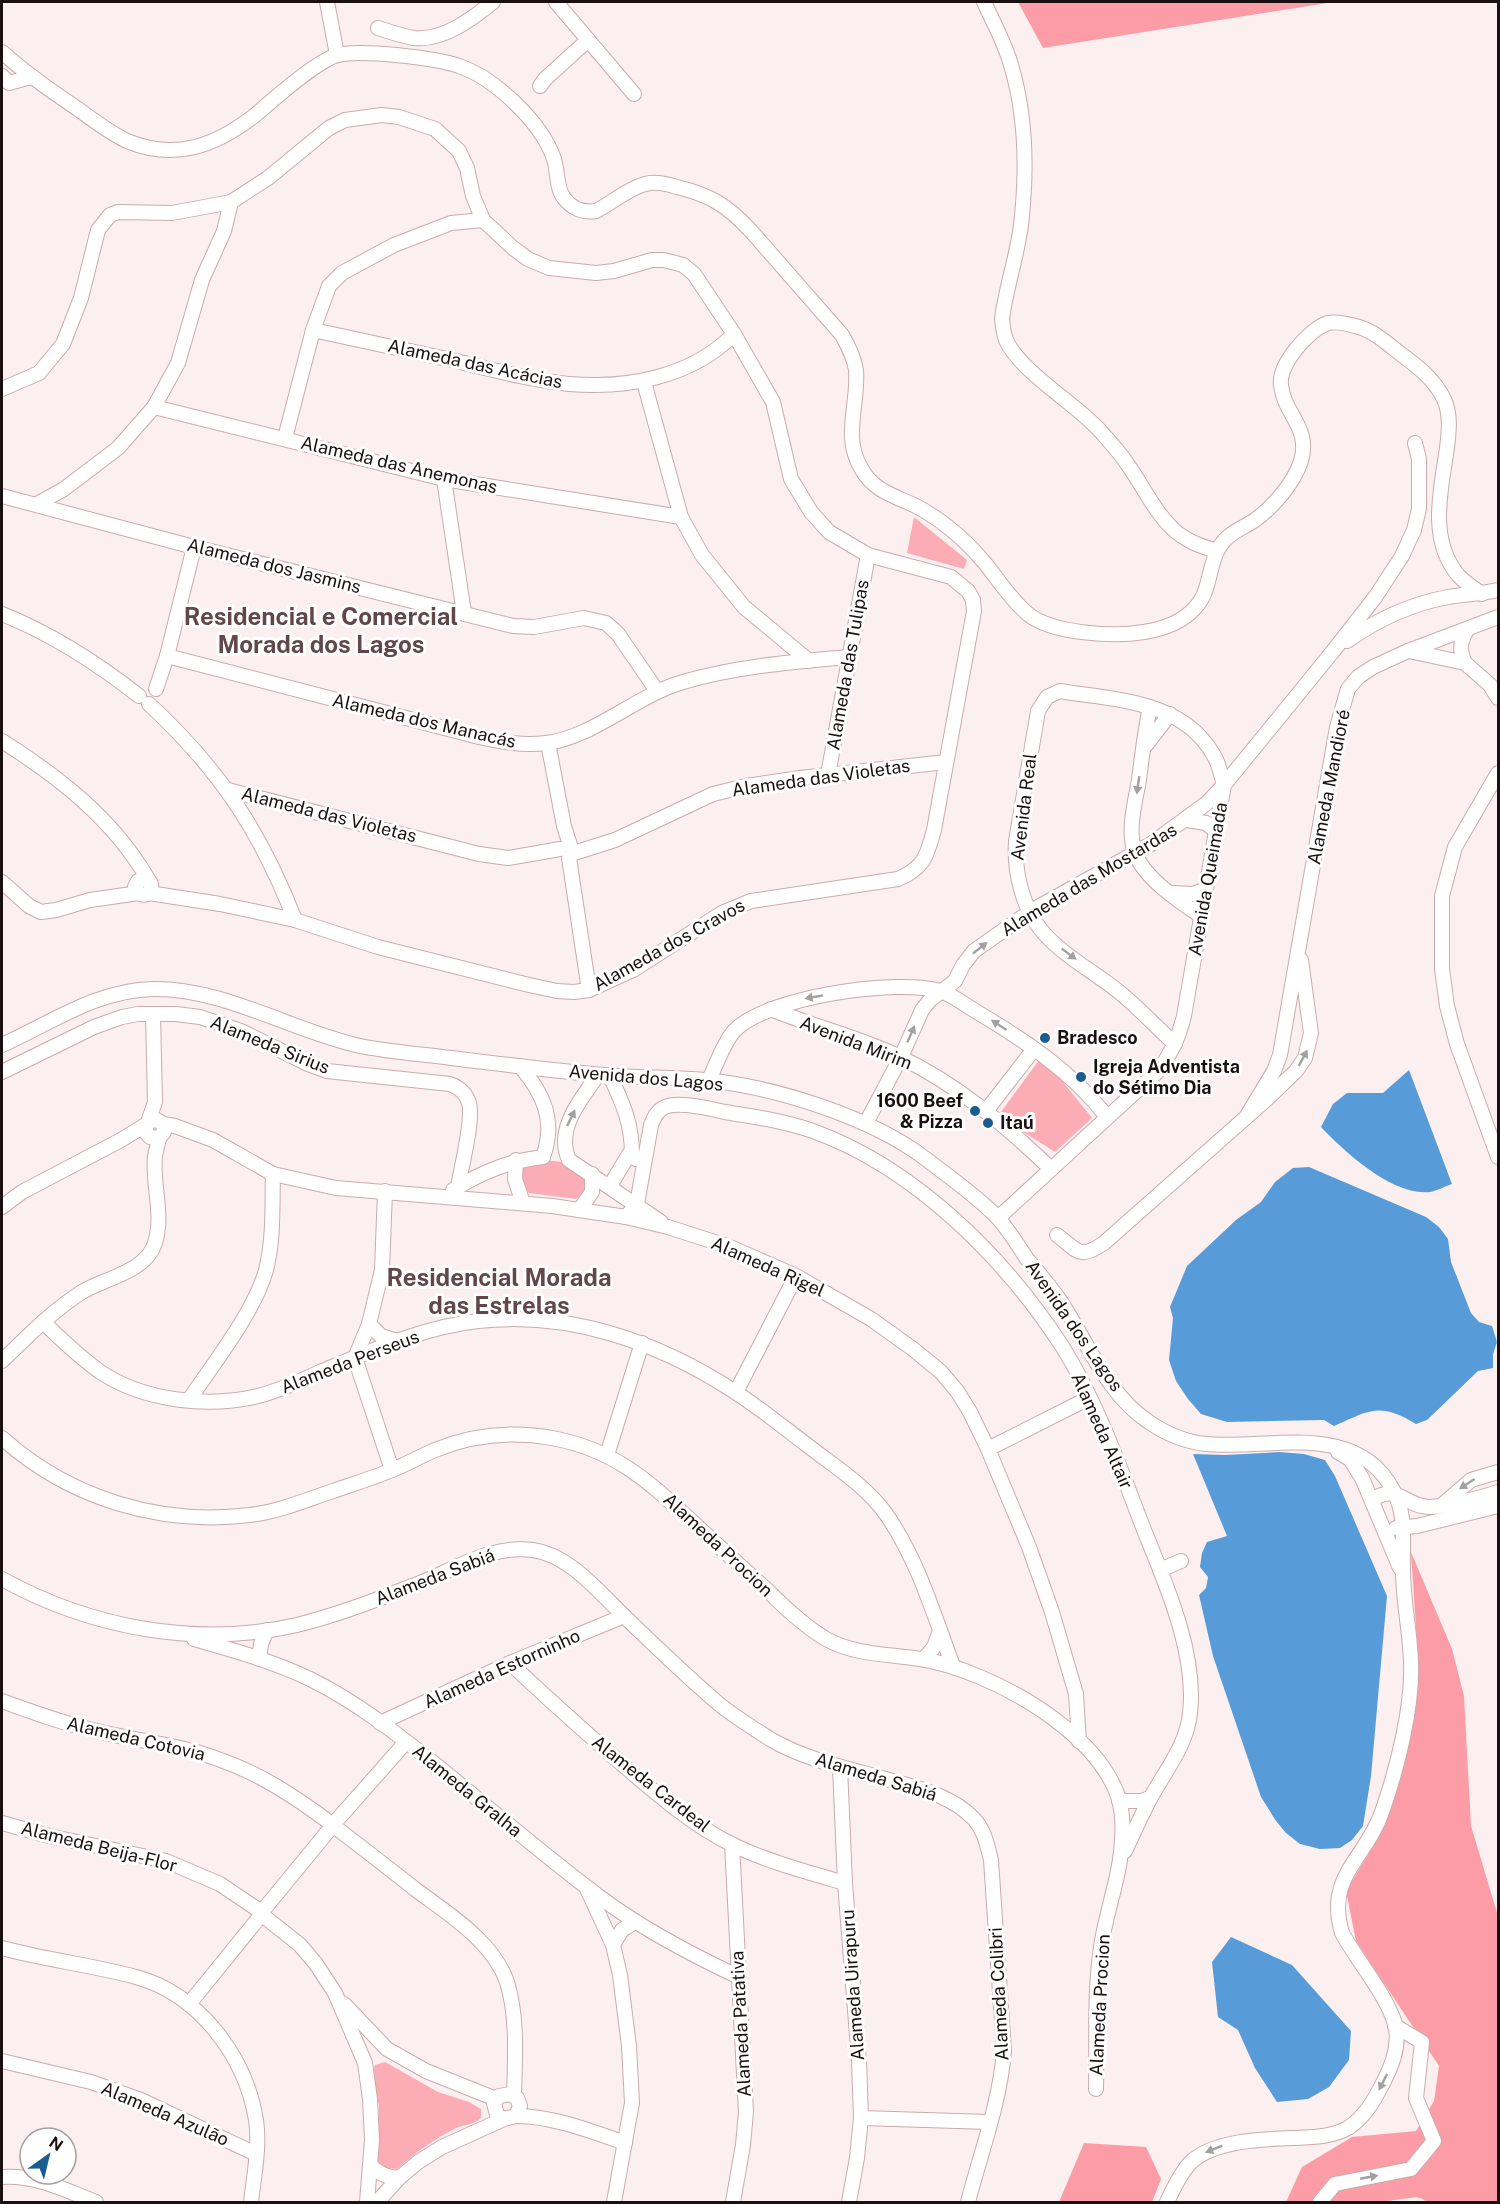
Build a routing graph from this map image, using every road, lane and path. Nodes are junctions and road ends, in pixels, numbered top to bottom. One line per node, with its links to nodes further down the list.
1 (327, 2): 8 (street)
2 (493, 2): 5 (street)
3 (556, 2): 6 (street)
4 (984, 2): 28 (street)
5 (378, 28)
6 (588, 40): 11 (street); 12 (street)
7 (2, 51): 9 (street)
8 (337, 55): 9 (street); 28 (street)
9 (31, 77): 10 (street)
10 (5, 80): 13 (street)
11 (540, 86)
12 (634, 94)
13 (2, 96)
14 (231, 202): 15 (street); 19 (street); 20 (street)
15 (483, 220): 16 (street); 17 (street)
16 (313, 330): 18 (street, Alameda das Acácias); 21 (street)
17 (734, 334): 18 (street, Alameda das Acácias); 29 (street)
18 (644, 382): 26 (street)
19 (2, 389)
20 (154, 407): 21 (street, Alameda das Anemonas); 25 (street)
21 (285, 438): 23 (street, Alameda das Anemonas)
22 (1415, 443): 32 (street, Avenida Queimada)
23 (444, 478): 26 (street, Alameda das Anemonas); 33 (street)
24 (2, 496): 25 (street, Alameda dos Jasmins)
25 (37, 504): 27 (street, Alameda dos Jasmins)
26 (681, 517): 42 (street)
27 (194, 547): 33 (street, Alameda dos Jasmins); 40 (street)
28 (1217, 551): 31 (street)
29 (868, 555): 41 (street, Alameda das Tulipas); 54 (street, Alameda dos Cravos)
30 (1498, 590): 31 (street, Avenida Queimada)
31 (1482, 594): 35 (street, Avenida Queimada)
32 (1376, 596): 35 (street); 38 (street, Avenida Queimada)
33 (464, 613): 44 (street, Alameda dos Jasmins)
34 (2, 614): 45 (street)
35 (1390, 614): 38 (street, Avenida Queimada)
36 (1498, 617): 37 (street, Alameda Mandioré)
37 (1467, 630): 39 (street, Alameda Mandioré); 43 (street)
38 (1334, 650): 53 (street, Avenida Queimada)
39 (1408, 651): 43 (street); 73 (street, Alameda Mandioré)
40 (167, 656): 45 (street); 50 (street, Alameda dos Manacás)
41 (849, 657): 42 (street, Alameda dos Manacás); 56 (street, Alameda das Tulipas)
42 (809, 661): 44 (street, Alameda dos Manacás)
43 (1465, 663): 46 (street)
44 (657, 691): 50 (street, Alameda dos Manacás)
45 (149, 693): 58 (street)
46 (1498, 698)
47 (1150, 706): 48 (street, Avenida Real); 51 (street); 70 (street, Avenida Real)
48 (1170, 714): 51 (street); 52 (street, Avenida Real)
49 (2, 741): 67 (street)
50 (548, 743): 63 (street)
51 (1142, 750): 60 (street, one-way to 60)
52 (1215, 756): 53 (street); 57 (street, Avenida Real)
53 (1245, 761): 57 (street, Avenida Queimada)
54 (946, 762): 56 (street, Alameda das Violetas); 74 (street, Alameda dos Cravos)
55 (1498, 773): 100 (street)
56 (828, 774): 63 (street, Alameda das Violetas)
57 (1224, 785): 59 (street, Alameda das Mostardas); 61 (street, Avenida Queimada)
58 (228, 790): 63 (street, Alameda das Violetas); 72 (street)
59 (1187, 820): 61 (street, Alameda das Mostardas); 62 (street, Alameda das Mostardas)
60 (1132, 824): 62 (street); 64 (street)
61 (1217, 832): 68 (street, Avenida Queimada)
62 (1151, 844): 64 (street, Alameda das Mostardas); 65 (street)
63 (566, 851): 74 (street)
64 (1135, 853): 65 (street); 70 (street, Alameda das Mostardas)
65 (1147, 872): 69 (street)
66 (2, 882): 67 (street)
67 (144, 886): 72 (street, Alameda dos Cravos)
68 (1206, 889): 69 (street); 71 (street, Avenida Queimada)
69 (1170, 893): 71 (street)
70 (1031, 911): 75 (street, Alameda das Mostardas, one-way to 70); 82 (street, Avenida Real, one-way to 82)
71 (1201, 916): 82 (street, Avenida Queimada)
72 (295, 920): 74 (street, Alameda dos Cravos)
73 (1299, 946): 76 (street, Alameda Mandioré); 77 (street, Alameda Mandioré)
74 (590, 990)
75 (942, 992): 78 (street, one-way to 78); 84 (street, one-way to 75); 85 (street, Alameda das Mostardas, one-way to 75)
76 (1290, 997): 77 (street); 87 (street, Alameda Mandioré)
77 (1306, 998): 91 (street, Alameda Mandioré, one-way to 77)
78 (771, 1009): 85 (street, Avenida Mirim); 90 (street)
79 (153, 1014): 88 (street, Alameda Sirius); 96 (street); 97 (street, Alameda Sirius)
80 (2, 1036): 81 (street)
81 (17, 1038): 83 (street, Avenida dos Lagos); 86 (street, Avenida dos Lagos)
82 (1175, 1044): 94 (street, Avenida Queimada)
83 (2, 1045)
84 (1034, 1049): 92 (street); 94 (street)
85 (901, 1057): 92 (street, Avenida Mirim); 95 (street, Alameda das Mostardas)
86 (520, 1066): 89 (street, Avenida dos Lagos); 99 (street)
87 (1274, 1071): 91 (street); 93 (street, Alameda Mandioré)
88 (2, 1072)
89 (604, 1075): 90 (street, Avenida dos Lagos); 98 (street); 102 (street, one-way to 89)
90 (709, 1080): 95 (street, Avenida dos Lagos)
91 (1288, 1080): 93 (street, Alameda Mandioré)
92 (986, 1111): 104 (street, Avenida Mirim)
93 (1248, 1114): 120 (street, Alameda Mandioré)
94 (1107, 1117): 104 (street, Avenida Queimada)
95 (866, 1123): 118 (street, Avenida dos Lagos)
96 (155, 1129): 106 (street, Alameda Rigel); 115 (street, Alameda Rigel); 122 (street)
97 (466, 1140): 105 (street); 108 (street)
98 (632, 1155): 103 (street); 109 (street)
99 (543, 1156): 101 (street); 102 (street)
100 (1498, 1157)
101 (516, 1160): 105 (street); 113 (street)
102 (569, 1160): 107 (street)
103 (644, 1168): 114 (street, Alameda Altair); 130 (street, Alameda Altair)
104 (1050, 1168): 118 (street, Avenida Queimada)
105 (486, 1171): 108 (street)
106 (273, 1173): 110 (street, Alameda Rigel); 128 (street)
107 (592, 1174): 109 (street); 116 (street)
108 (462, 1184): 111 (street); 112 (street)
109 (610, 1186): 114 (street)
110 (385, 1191): 111 (street, Alameda Rigel); 123 (street)
111 (443, 1196): 112 (street, Alameda Rigel)
112 (472, 1198): 113 (street, Alameda Rigel)
113 (523, 1203): 116 (street, Alameda Rigel)
114 (637, 1204): 117 (street); 119 (street)
115 (2, 1207)
116 (580, 1209): 117 (street, Alameda Rigel)
117 (626, 1217): 119 (street, Alameda Rigel)
118 (998, 1218): 134 (street, Avenida dos Lagos)
119 (668, 1227): 121 (street, Alameda Rigel)
120 (1057, 1235)
121 (796, 1276): 129 (street); 135 (street, Alameda Rigel)
122 (43, 1322): 127 (street); 131 (street, Alameda Perseus)
123 (369, 1324): 124 (street); 126 (street)
124 (397, 1341): 125 (street, Alameda Perseus); 126 (street, Alameda Perseus)
125 (642, 1343): 129 (street, Alameda Perseus); 136 (street)
126 (355, 1358): 132 (street, Alameda Perseus); 137 (street)
127 (2, 1361)
128 (206, 1375): 131 (street); 132 (street)
129 (736, 1392): 152 (street, Alameda Perseus)
130 (1089, 1398): 135 (street); 147 (street, Alameda Altair)
131 (189, 1400): 132 (street, Alameda Perseus)
132 (219, 1400)
133 (2, 1438): 137 (street, Alameda Procion)
134 (1329, 1445): 140 (street, Avenida dos Lagos); 141 (street, Avenida dos Lagos)
135 (988, 1449): 160 (street, Alameda Rigel)
136 (608, 1455): 137 (street, Alameda Procion); 155 (street, Alameda Procion)
137 (392, 1470)
138 (1498, 1472): 143 (street, one-way to 143)
139 (1498, 1492): 143 (street)
140 (1396, 1494): 141 (street); 143 (street); 145 (street, Avenida dos Lagos)
141 (1372, 1500): 144 (street, Avenida dos Lagos)
142 (1498, 1506): 143 (street)
143 (1449, 1509): 145 (street)
144 (1385, 1528): 145 (street); 148 (street, Avenida dos Lagos)
145 (1403, 1528): 148 (street, Avenida dos Lagos)
146 (1181, 1561): 147 (street)
147 (1160, 1570): 163 (street, Alameda Altair)
148 (1403, 1574): 179 (street, Avenida dos Lagos)
149 (2, 1579): 153 (street, Alameda Sabiá)
150 (624, 1616): 151 (street, Alameda Sabiá); 156 (street, Alameda Estorninho); 162 (street, Alameda Sabiá)
151 (267, 1630): 153 (street, Alameda Sabiá); 154 (street)
152 (940, 1631): 155 (street); 157 (street, Alameda Perseus)
153 (180, 1635): 154 (street, Alameda Gralha)
154 (259, 1659): 159 (street, Alameda Gralha)
155 (924, 1659): 157 (street, Alameda Procion)
156 (510, 1663): 159 (street, Alameda Estorninho); 168 (street, Alameda Cardeal)
157 (954, 1666): 160 (street, Alameda Procion)
158 (2, 1701): 167 (street, Alameda Cotovia)
159 (380, 1723): 161 (street, Alameda Gralha)
160 (1079, 1741): 164 (street, Alameda Procion)
161 (406, 1742): 167 (street); 171 (street, Alameda Gralha)
162 (840, 1767): 165 (street, Alameda Sabiá); 170 (street, Alameda Uirapuru)
163 (1150, 1798): 164 (street); 169 (street, Alameda Altair)
164 (1119, 1801): 169 (street, Alameda Procion)
165 (976, 1821): 188 (street, Alameda Colibri)
166 (2, 1823): 172 (street, Alameda Beija-Flor)
167 (333, 1826): 172 (street); 184 (street, Alameda Cotovia)
168 (732, 1844): 170 (street, Alameda Cardeal); 176 (street, Alameda Patativa)
169 (1118, 1864): 183 (street, Alameda Procion)
170 (845, 1883): 187 (street, Alameda Uirapuru)
171 (585, 1885): 173 (street, Alameda Gralha); 174 (street)
172 (262, 1914): 177 (street, Alameda Beija-Flor); 178 (street)
173 (635, 1922): 174 (street); 176 (street, Alameda Gralha)
174 (613, 1945): 189 (street)
175 (2, 1948): 178 (street)
176 (739, 1977): 199 (street, Alameda Patativa)
177 (335, 1993): 180 (street); 182 (street, Alameda Beija-Flor)
178 (189, 2004): 190 (street)
179 (1395, 2026): 202 (street, Avenida dos Lagos, one-way to 202); 203 (street, one-way to 179)
180 (387, 2049): 182 (street); 185 (street)
181 (2, 2061): 190 (street, Alameda Azulão)
182 (365, 2063): 191 (street, Alameda Beija-Flor)
183 (1096, 2089)
184 (514, 2096): 185 (street); 186 (street)
185 (496, 2099): 186 (street)
186 (510, 2118): 189 (street); 193 (street)
187 (861, 2118): 188 (street); 200 (street, Alameda Uirapuru)
188 (990, 2122): 201 (street, Alameda Colibri)
189 (625, 2143): 198 (street)
190 (256, 2154): 195 (street)
191 (370, 2164): 193 (street); 196 (street, Alameda Beija-Flor)
192 (2, 2177): 194 (street)
193 (399, 2178): 197 (street)
194 (96, 2202)
195 (251, 2202)
196 (367, 2202)
197 (377, 2202)
198 (614, 2202)
199 (734, 2202)
200 (849, 2202)
201 (968, 2202)
202 (1167, 2202)
203 (1320, 2202)

